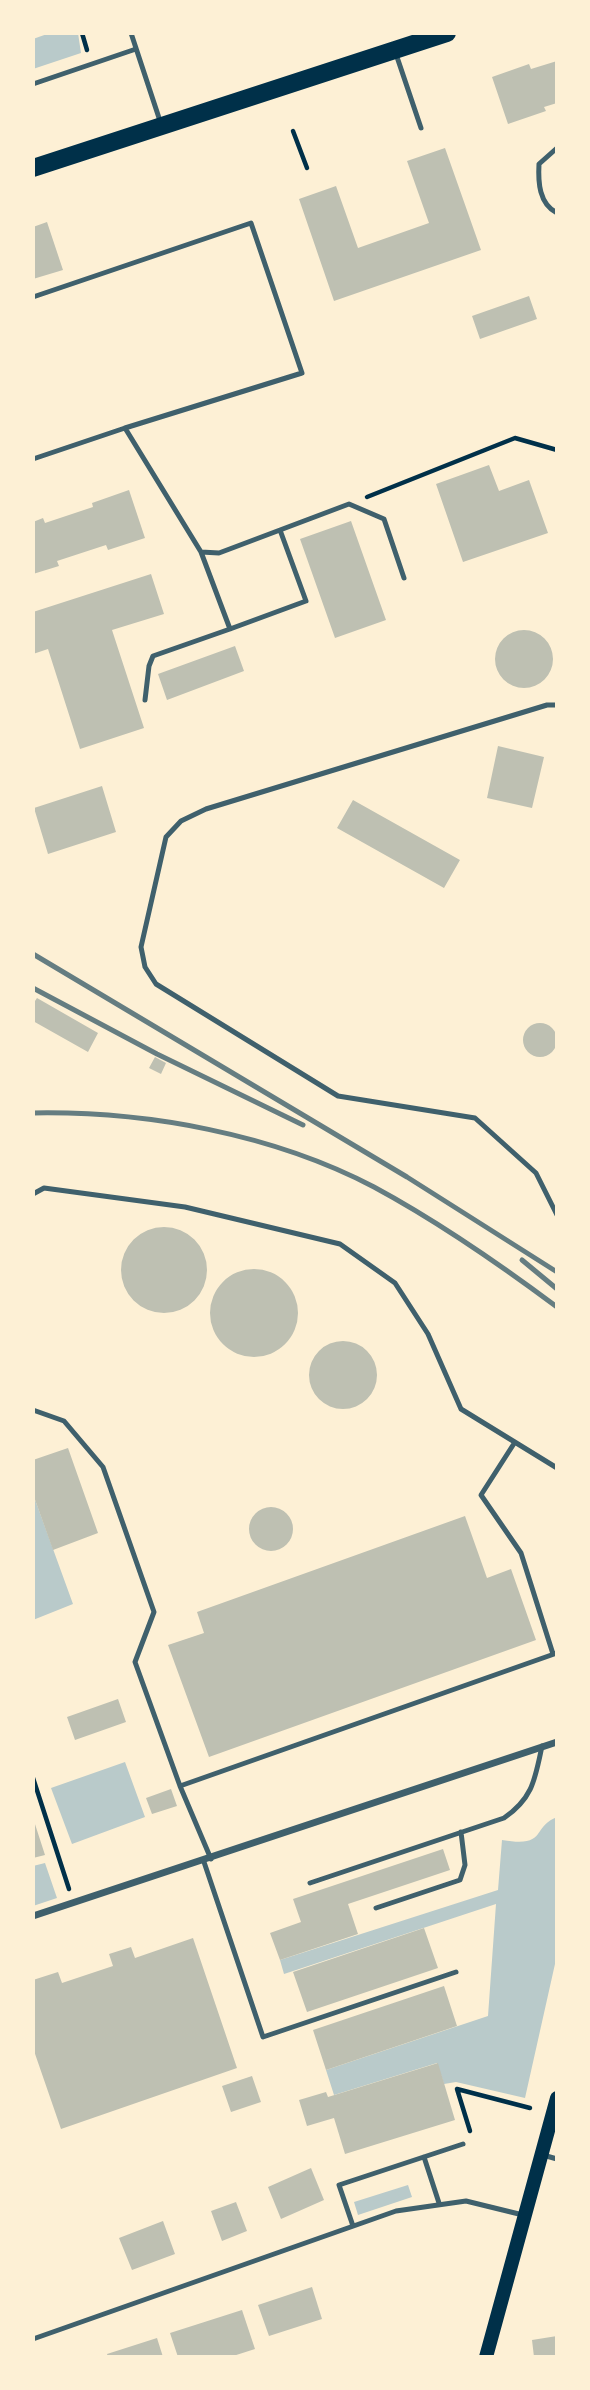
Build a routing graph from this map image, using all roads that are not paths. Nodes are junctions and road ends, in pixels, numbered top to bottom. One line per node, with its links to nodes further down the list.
1 (131, 33): 3 (lane)
2 (447, 33): 4 (main road)
3 (136, 50): 5 (lane); 6 (lane)
4 (395, 51): 6 (main road); 7 (lane)
5 (33, 84)
6 (162, 127): 9 (main road)
7 (421, 128)
8 (557, 148): 10 (lane)
9 (33, 168)
10 (557, 213)
11 (33, 297): 12 (lane)
12 (125, 428): 13 (lane); 15 (lane)
13 (33, 460)
14 (280, 530): 15 (lane); 16 (lane); 17 (lane)
15 (201, 552): 17 (lane)
16 (404, 578)
17 (230, 629): 18 (lane)
18 (145, 700)
19 (557, 705): 21 (lane)
20 (33, 1194): 23 (lane)
21 (557, 1215)
22 (33, 1410): 28 (lane)
23 (515, 1442): 24 (lane); 25 (lane)
24 (557, 1468)
25 (555, 1654): 28 (lane)
26 (557, 1742): 27 (street)
27 (542, 1746): 29 (lane); 30 (street)
28 (180, 1786): 30 (lane)
29 (461, 1832): 31 (lane); 32 (lane)
30 (207, 1860): 33 (street); 34 (lane)
31 (310, 1883)
32 (376, 1908)
33 (33, 1916)
34 (456, 1972)
35 (557, 2098): 38 (main road)
36 (463, 2144): 37 (lane)
37 (424, 2157): 39 (lane); 41 (lane)
38 (550, 2157): 40 (main road)
39 (439, 2203): 40 (lane); 41 (lane)
40 (526, 2216): 43 (main road)
41 (353, 2227): 42 (lane)
42 (33, 2339)
43 (486, 2357)

